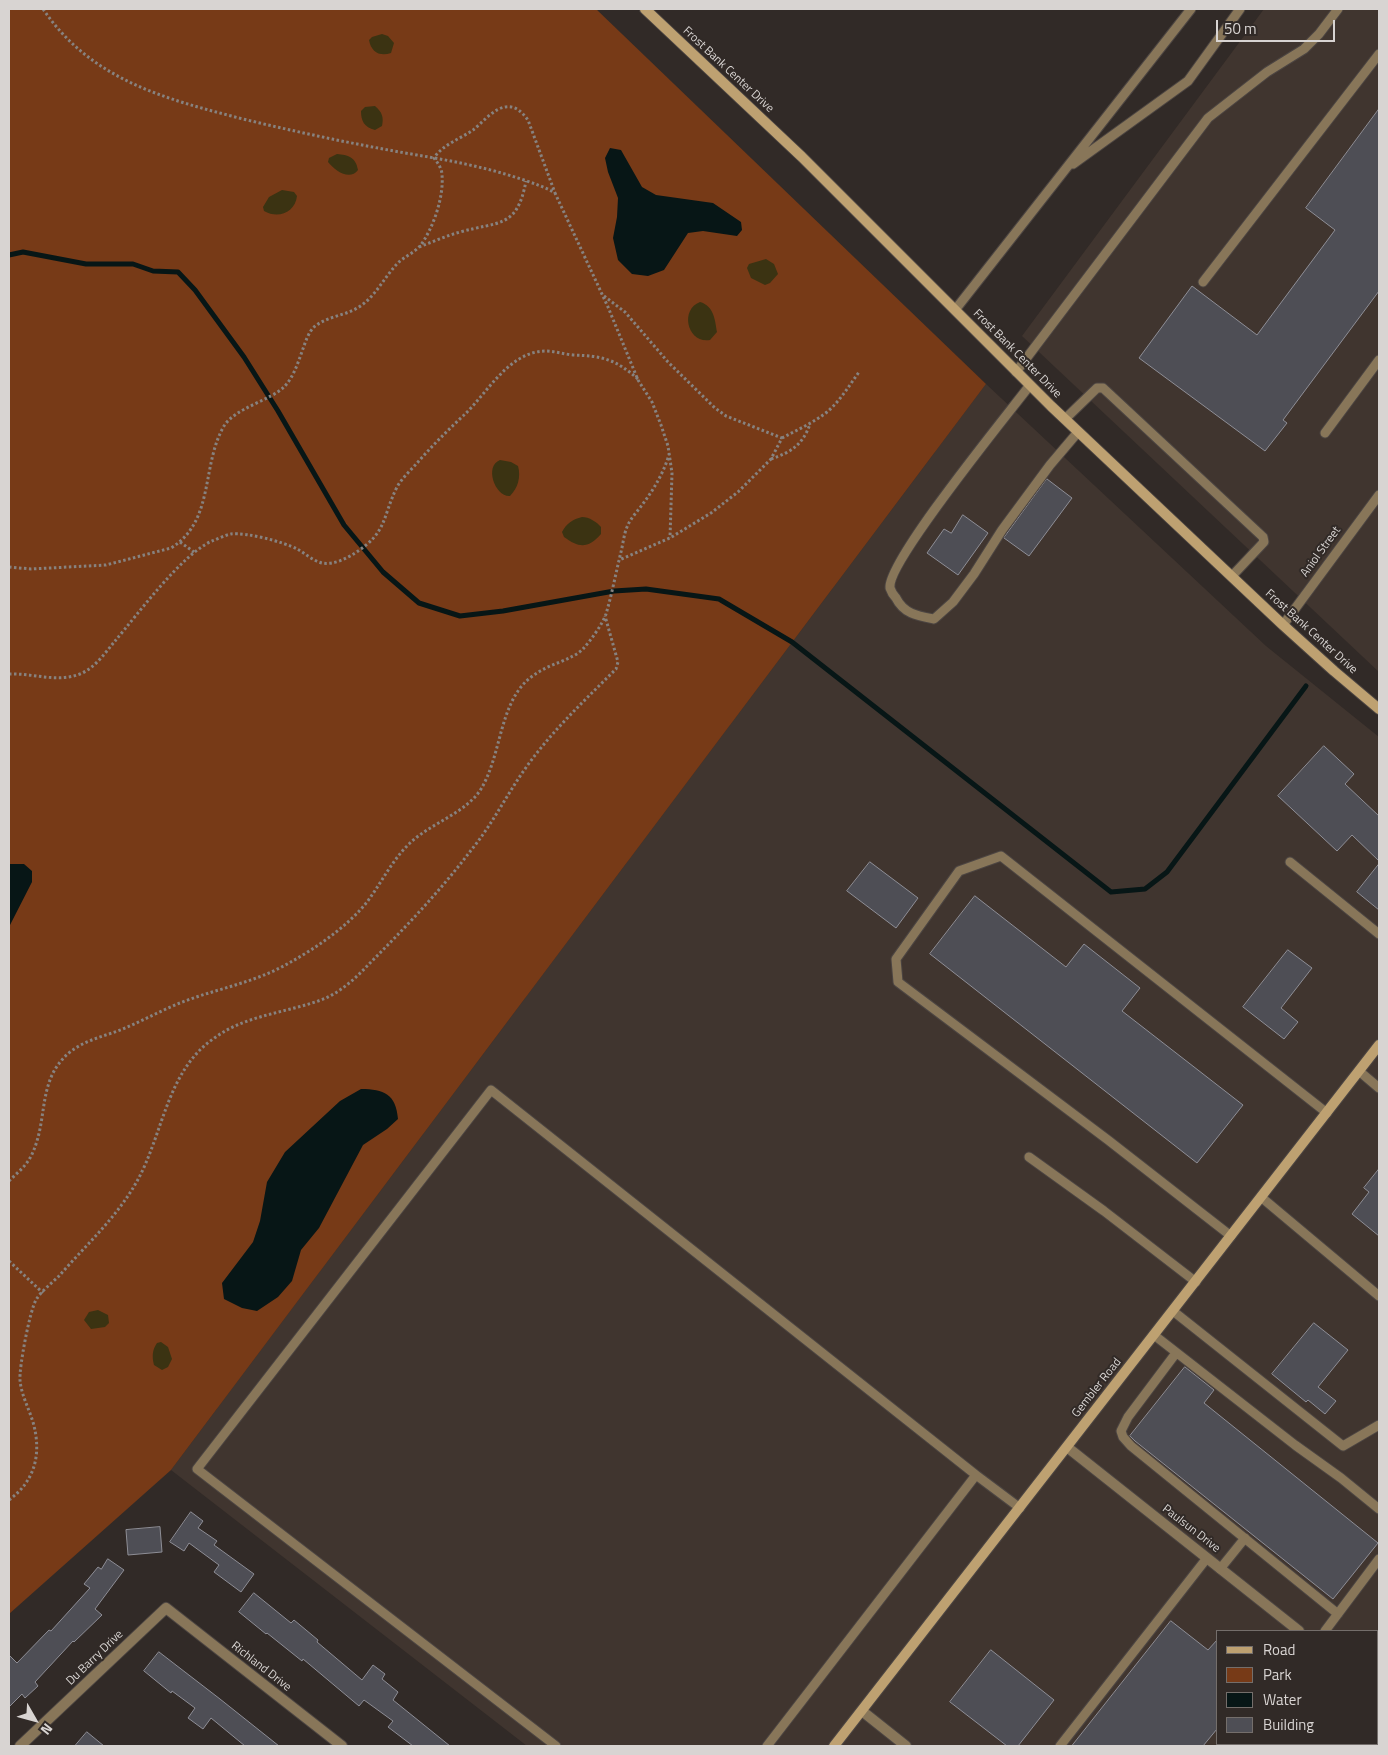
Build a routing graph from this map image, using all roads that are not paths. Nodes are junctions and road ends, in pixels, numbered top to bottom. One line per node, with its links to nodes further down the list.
1 (644, 9): 8 (main road, Frost Bank Center Drive)
2 (1191, 9): 6 (lane)
3 (1240, 9): 6 (lane)
4 (1338, 9): 10 (lane)
5 (1379, 54): 7 (lane)
6 (1065, 170): 8 (lane)
7 (1204, 282)
8 (955, 310): 10 (main road, Frost Bank Center Drive)
9 (1379, 360): 14 (lane)
10 (1016, 372): 11 (main road, Frost Bank Center Drive)
11 (1030, 385): 12 (main road, Frost Bank Center Drive); 13 (lane)
12 (1065, 419): 13 (main road, Frost Bank Center Drive); 16 (lane)
13 (1078, 432): 16 (main road, Frost Bank Center Drive)
14 (1325, 433)
15 (1379, 495): 17 (lane, Aniol Street)
16 (1232, 576): 17 (main road, Frost Bank Center Drive)
17 (1283, 625): 18 (main road, Frost Bank Center Drive)
18 (1379, 709)
19 (1290, 862): 20 (lane)
20 (1379, 934)
21 (1379, 1045): 22 (main road, Gembler Road)
22 (1359, 1071): 23 (lane); 24 (main road, Gembler Road)
23 (1379, 1088)
24 (1327, 1113): 26 (main road, Gembler Road); 27 (lane)
25 (1028, 1157): 28 (lane)
26 (1261, 1198): 27 (main road, Gembler Road); 29 (lane)
27 (1231, 1236): 28 (main road, Gembler Road)
28 (1196, 1282): 30 (main road, Gembler Road)
29 (1379, 1296)
30 (1173, 1311): 31 (main road, Gembler Road); 33 (lane)
31 (1154, 1335): 32 (lane); 34 (main road, Gembler Road)
32 (1176, 1353): 37 (lane); 38 (lane)
33 (1379, 1425)
34 (1067, 1447): 36 (main road, Gembler Road); 39 (street, Paulsun Drive)
35 (976, 1475): 36 (lane); 49 (lane); 50 (lane)
36 (1020, 1508): 46 (main road, Gembler Road)
37 (1379, 1509)
38 (1245, 1538): 41 (lane); 43 (lane)
39 (1207, 1558): 41 (street, Paulsun Drive); 53 (lane)
40 (1379, 1559): 43 (lane)
41 (1220, 1569): 44 (street, Paulsun Drive)
42 (166, 1608): 47 (street, Du Barry Drive); 48 (street, Richland Drive)
43 (1338, 1614): 45 (lane)
44 (1298, 1630)
45 (1326, 1630)
46 (862, 1711): 51 (main road, Gembler Road); 52 (street)
47 (20, 1746)
48 (342, 1746)
49 (556, 1746)
50 (767, 1746)
51 (834, 1746)
52 (906, 1746)
53 (1060, 1746)

